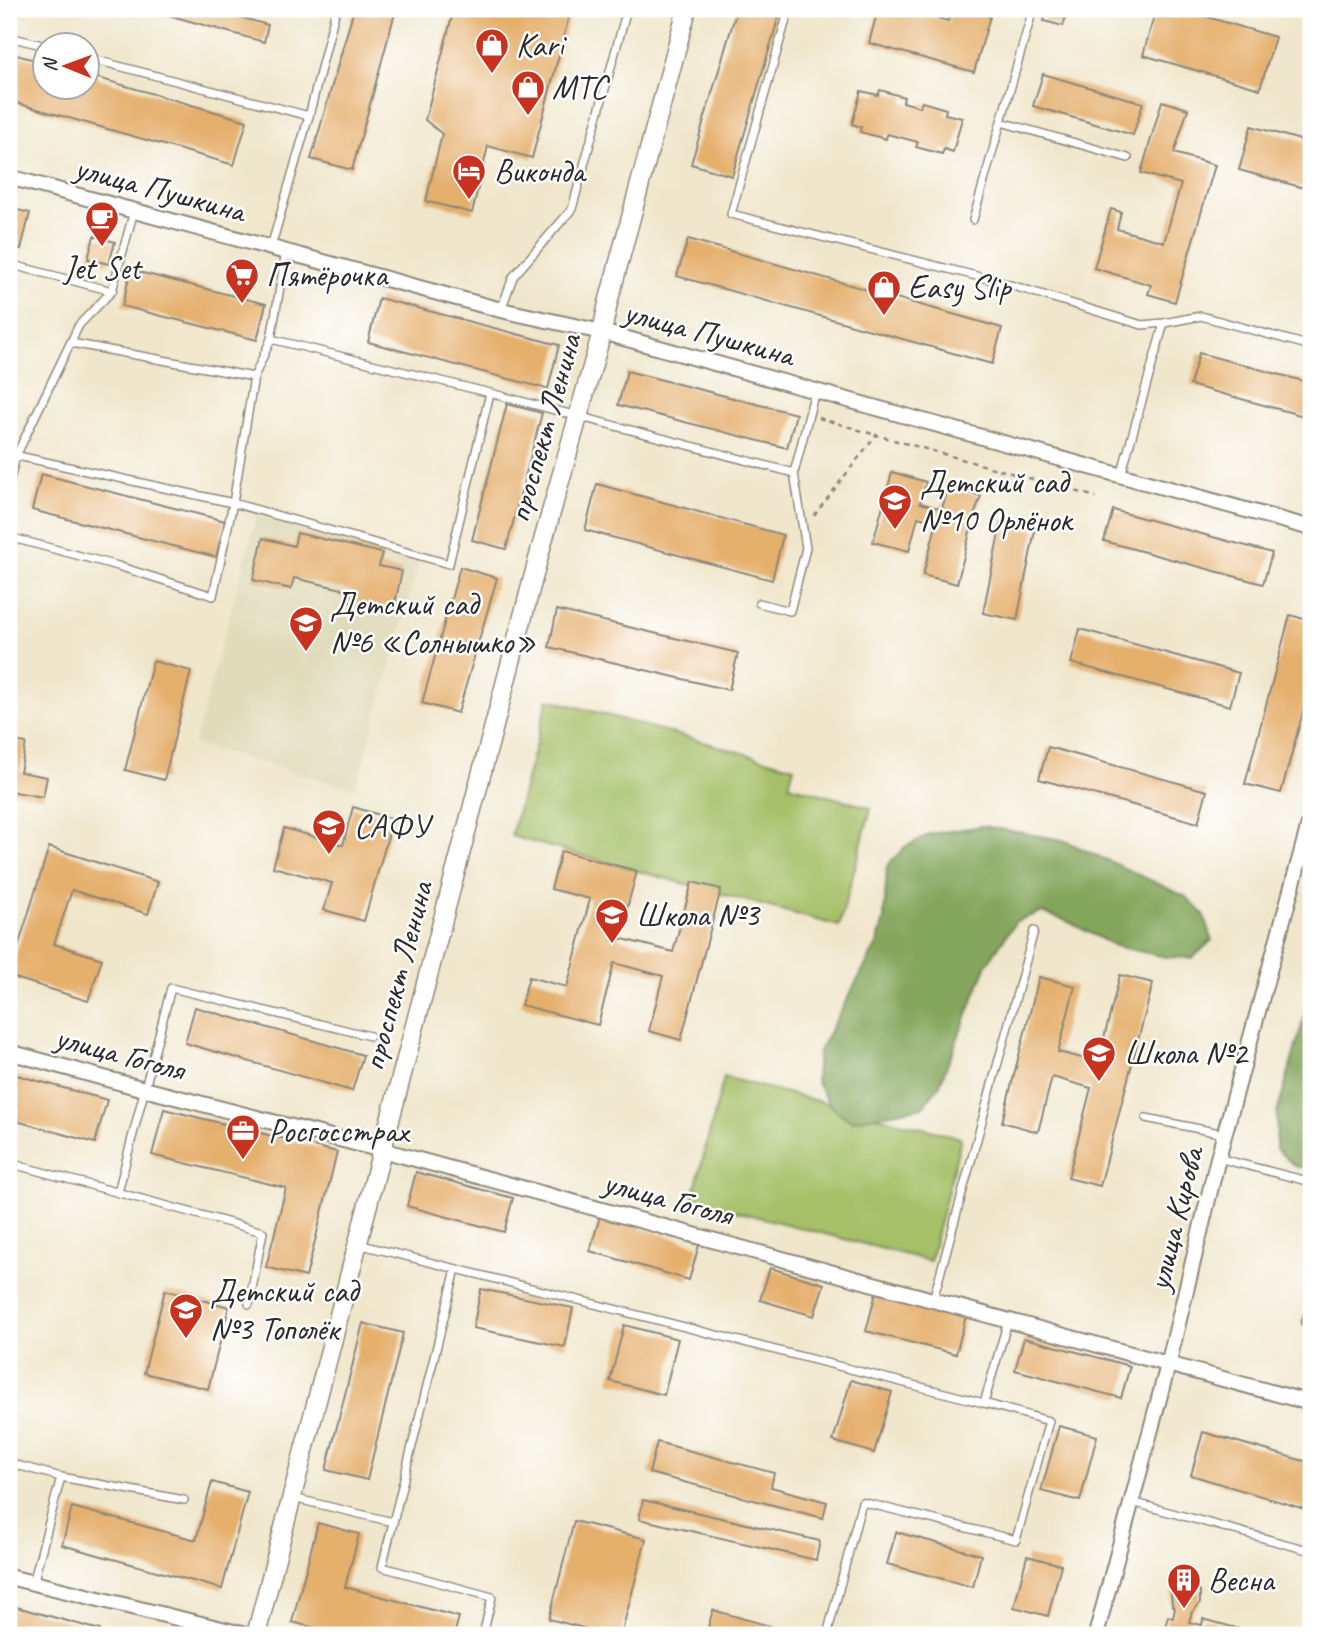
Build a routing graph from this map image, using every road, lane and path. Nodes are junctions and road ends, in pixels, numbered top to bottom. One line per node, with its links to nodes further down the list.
1 (336, 9): 9 (lane)
2 (627, 9): 18 (lane)
3 (687, 9): 20 (street, проспект Ленина)
4 (789, 9): 19 (lane)
5 (1033, 9): 10 (lane)
6 (9, 37): 7 (lane)
7 (32, 43)
8 (102, 62): 9 (lane)
9 (309, 116): 15 (lane)
10 (1001, 122): 11 (lane); 14 (lane)
11 (1128, 158)
12 (9, 177): 13 (street, улица Пушкина)
13 (134, 211): 15 (street, улица Пушкина); 17 (lane)
14 (974, 220)
15 (278, 250): 18 (street, улица Пушкина); 21 (lane)
16 (9, 264): 17 (lane)
17 (112, 291): 22 (lane)
18 (501, 310): 20 (street, улица Пушкина)
19 (1164, 323): 23 (lane); 32 (lane)
20 (602, 332): 25 (street, улица Пушкина); 28 (street, проспект Ленина)
21 (271, 339): 24 (lane); 26 (lane)
22 (71, 343): 24 (lane); 30 (lane)
23 (1311, 346)
24 (254, 377): 35 (lane)
25 (815, 391): 27 (lane); 32 (street, улица Пушкина)
26 (490, 393): 28 (lane); 35 (lane)
27 (809, 415): 29 (path); 31 (lane)
28 (579, 416): 31 (lane); 47 (street, проспект Ленина)
29 (876, 435): 34 (path); 37 (path)
30 (12, 455): 33 (lane); 35 (lane)
31 (794, 473): 37 (lane)
32 (1121, 475): 36 (street, улица Пушкина)
33 (9, 483)
34 (1096, 497)
35 (233, 503): 38 (lane)
36 (1311, 528)
37 (803, 529): 39 (lane)
38 (9, 537)
39 (759, 603)
40 (1311, 817): 46 (street, улица Кирова)
41 (1034, 931): 54 (lane)
42 (370, 1036): 44 (lane)
43 (9, 1052): 44 (street, улица Гоголя)
44 (144, 1089): 47 (street, улица Гоголя); 51 (lane)
45 (1146, 1118): 46 (lane)
46 (1225, 1135): 48 (street, улица Кирова)
47 (382, 1150): 52 (street, проспект Ленина); 54 (street, улица Гоголя)
48 (1218, 1158): 50 (lane); 57 (street, улица Кирова)
49 (9, 1163): 51 (lane)
50 (1311, 1182)
51 (118, 1192): 55 (lane)
52 (358, 1244): 53 (lane); 62 (street, проспект Ленина)
53 (456, 1269): 58 (lane); 65 (lane)
54 (933, 1300): 56 (street, улица Гоголя)
55 (249, 1304)
56 (1009, 1321): 57 (street, улица Гоголя); 58 (lane)
57 (1168, 1365): 59 (street, улица Гоголя); 64 (street, улица Кирова)
58 (984, 1403): 72 (lane)
59 (1311, 1403)
60 (9, 1463): 61 (lane)
61 (61, 1477): 63 (lane); 68 (lane)
62 (292, 1498): 65 (lane); 70 (street, проспект Ленина)
63 (184, 1500)
64 (1132, 1502): 66 (lane); 73 (street, улица Кирова)
65 (393, 1522): 71 (lane)
66 (1311, 1551)
67 (9, 1577): 68 (street)
68 (33, 1584): 69 (street)
69 (246, 1635)
70 (256, 1635)
71 (483, 1635)
72 (827, 1635)
73 (1096, 1635)

